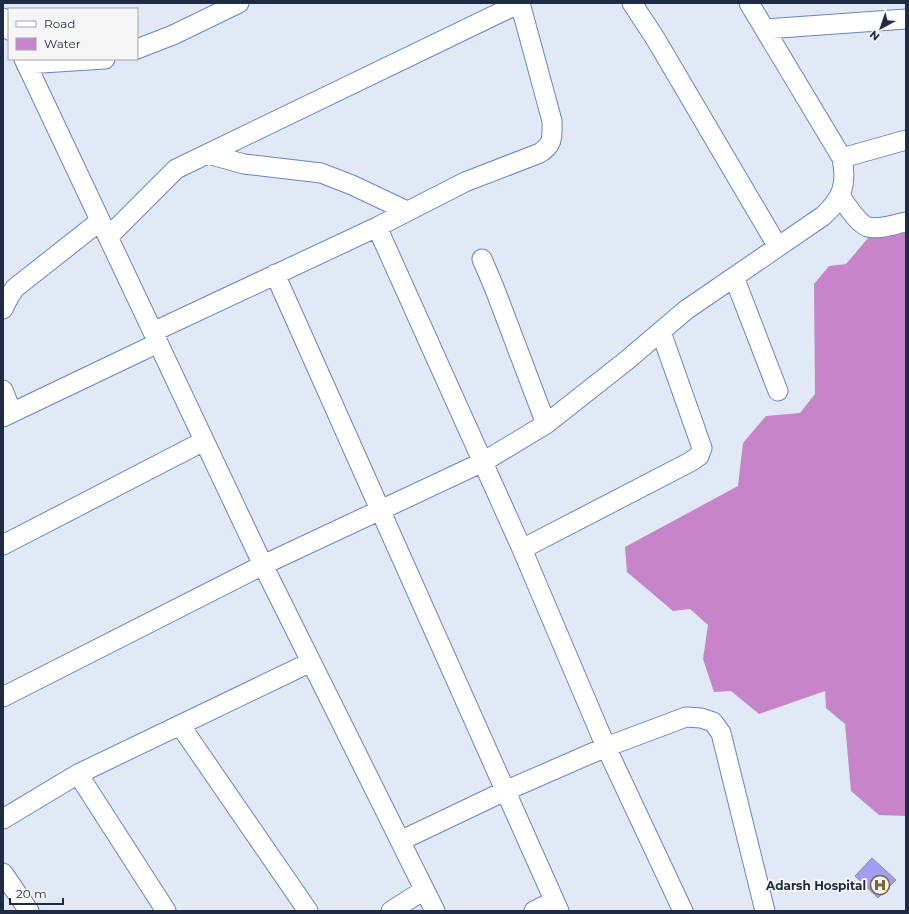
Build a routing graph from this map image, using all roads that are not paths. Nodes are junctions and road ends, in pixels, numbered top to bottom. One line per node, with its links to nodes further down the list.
1 (239, 3): 5 (street)
2 (520, 3): 14 (street); 17 (street)
3 (632, 3): 21 (street)
4 (749, 3): 9 (street)
5 (218, 7): 10 (street)
6 (3, 18): 8 (street)
7 (906, 19): 9 (street)
8 (8, 28)
9 (765, 29): 15 (street)
10 (138, 49)
11 (65, 60): 12 (street)
12 (25, 61): 20 (street)
13 (906, 140): 15 (street)
14 (208, 154): 17 (street); 20 (street)
15 (842, 158): 16 (street)
16 (840, 196): 18 (street); 21 (street)
17 (407, 211): 19 (street)
18 (906, 222)
19 (377, 227): 23 (street); 34 (street)
20 (104, 229): 25 (street); 28 (street)
21 (778, 247): 24 (street)
22 (482, 259): 32 (street)
23 (275, 274): 28 (street); 35 (street)
24 (734, 277): 27 (street); 30 (street)
25 (9, 287): 26 (street)
26 (3, 309)
27 (661, 332): 32 (street); 37 (street)
28 (155, 337): 31 (street); 33 (street)
29 (3, 390): 31 (street)
30 (778, 391)
31 (8, 415)
32 (546, 424): 34 (street)
33 (204, 441): 36 (street); 38 (street)
34 (483, 462): 35 (street); 37 (street)
35 (380, 510): 38 (street); 44 (street)
36 (3, 545)
37 (522, 549): 42 (street)
38 (263, 565): 39 (street); 40 (street)
39 (311, 662): 41 (street); 46 (street)
40 (3, 697)
41 (180, 725): 43 (street); 52 (street)
42 (606, 747): 44 (street); 56 (street); 57 (street)
43 (78, 774): 45 (street); 51 (street)
44 (505, 790): 46 (street); 49 (street)
45 (3, 819)
46 (400, 842): 48 (street)
47 (3, 873): 50 (street)
48 (424, 890): 53 (street); 54 (street)
49 (557, 906): 55 (street)
50 (29, 911)
51 (166, 911)
52 (308, 911)
53 (391, 911)
54 (435, 911)
55 (534, 911)
56 (683, 911)
57 (765, 911)

